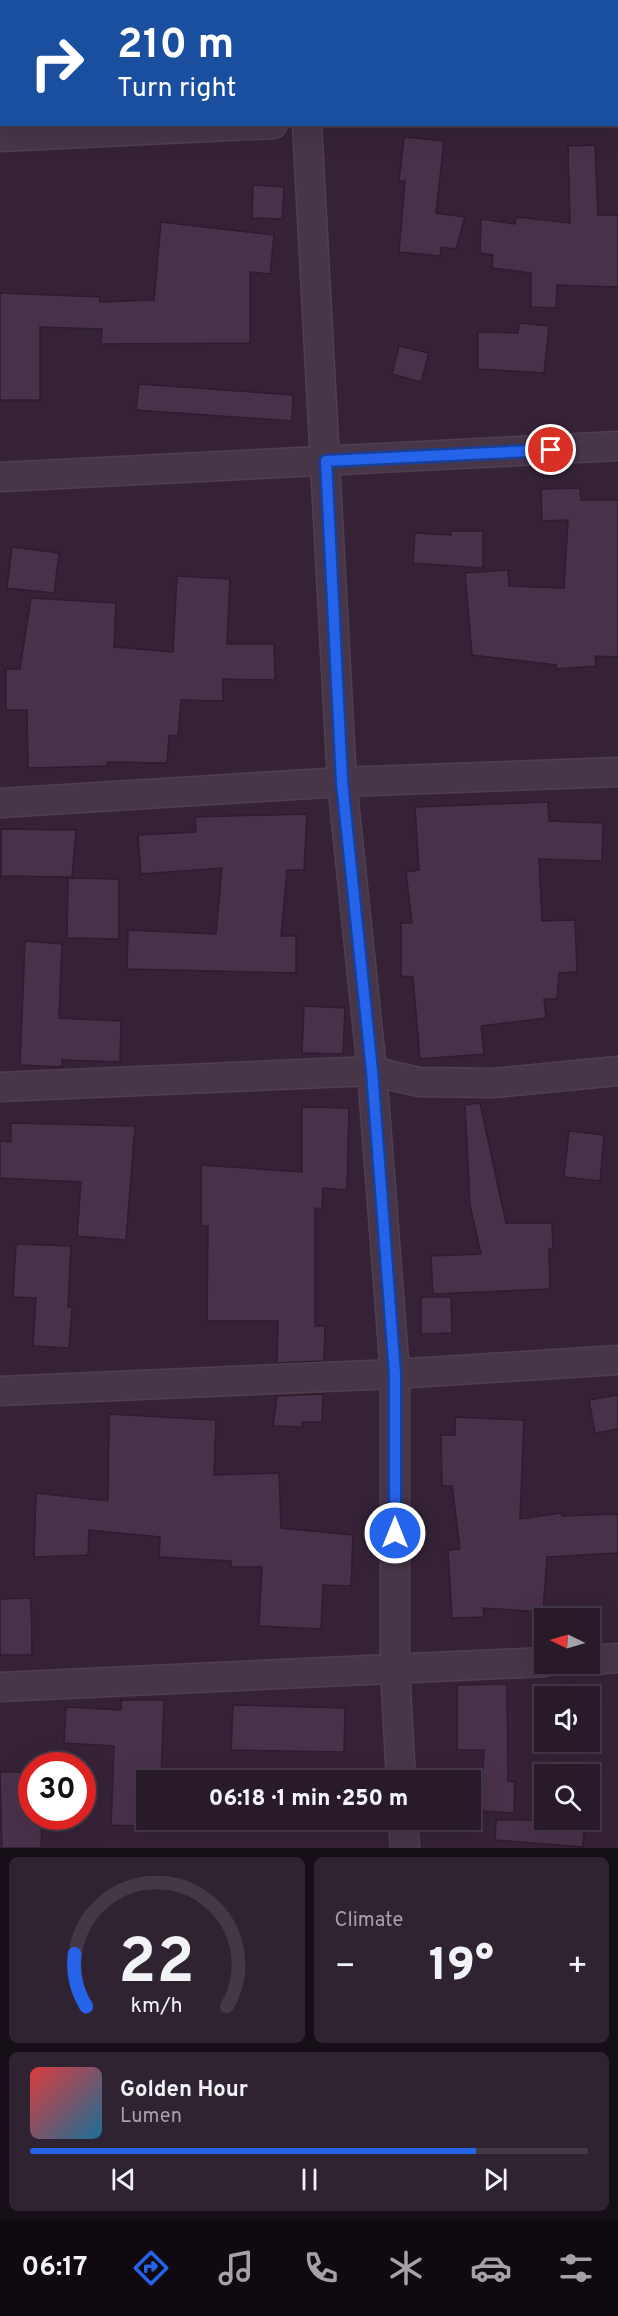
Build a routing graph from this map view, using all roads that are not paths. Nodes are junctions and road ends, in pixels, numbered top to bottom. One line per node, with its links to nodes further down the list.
1 (231, 126): 3 (street)
2 (307, 126): 5 (street)
3 (0, 137)
4 (618, 446): 5 (street)
5 (326, 461): 6 (street); 8 (street)
6 (0, 477)
7 (618, 772): 8 (street)
8 (342, 782): 9 (street); 10 (street)
9 (0, 803)
10 (372, 1071): 11 (street); 12 (street); 14 (street)
11 (618, 1071)
12 (0, 1087)
13 (618, 1360): 14 (street)
14 (395, 1374): 15 (street); 19 (street)
15 (0, 1391)
16 (618, 1658): 17 (street)
17 (600, 1659)
18 (534, 1662): 19 (street)
19 (394, 1669): 20 (street); 21 (street)
20 (0, 1687)
21 (400, 1770)
22 (404, 1830): 23 (street)
23 (405, 1848)

